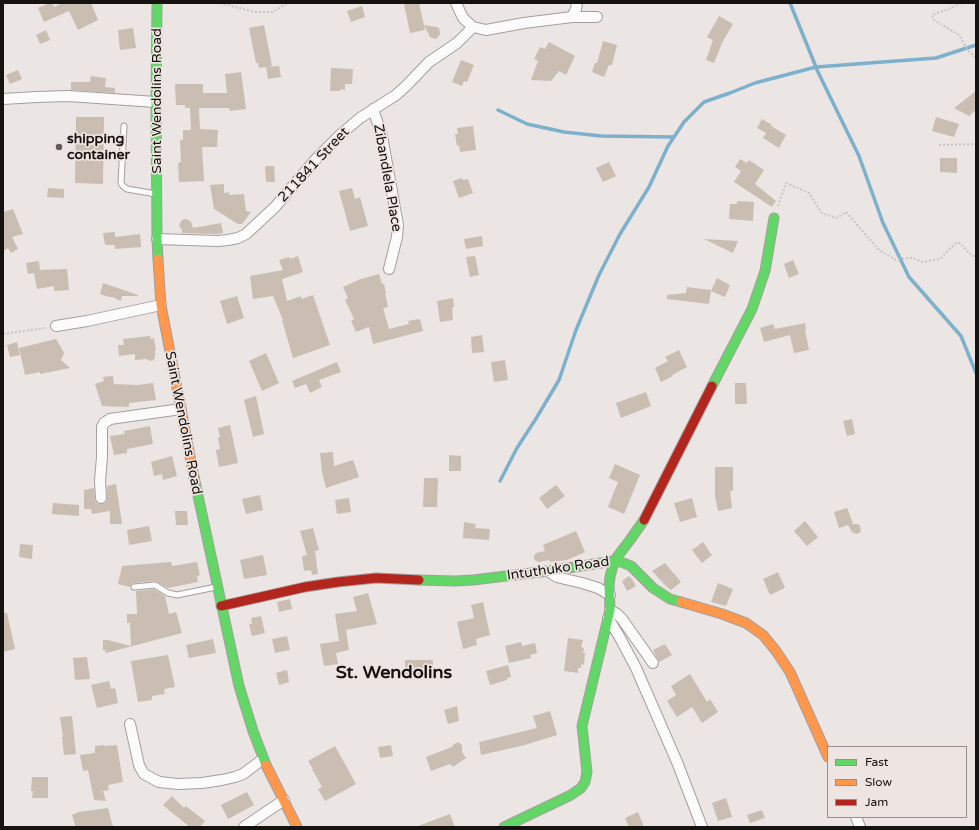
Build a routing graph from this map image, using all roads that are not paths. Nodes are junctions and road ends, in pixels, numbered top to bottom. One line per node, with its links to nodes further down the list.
1 (157, 3): 8 (street, Saint Wendolins Road)
2 (456, 3): 6 (street)
3 (577, 3): 4 (street)
4 (572, 17): 5 (street); 6 (street)
5 (597, 17)
6 (473, 27): 9 (street, 211841 Street)
7 (3, 98): 8 (street)
8 (156, 102): 11 (street, Saint Wendolins Road)
9 (373, 109): 13 (street, 211841 Street); 14 (street, Zibandlela Place)
10 (124, 126): 11 (lane)
11 (157, 194): 13 (street, Saint Wendolins Road)
12 (774, 218): 19 (street)
13 (157, 239): 15 (street, Saint Wendolins Road)
14 (389, 269)
15 (161, 305): 16 (street); 17 (street, Saint Wendolins Road)
16 (56, 326)
17 (181, 409): 18 (street); 21 (street, Saint Wendolins Road)
18 (101, 498)
19 (614, 561): 20 (street, Intuthuko Road); 23 (street); 28 (street, Intuthuko Road)
20 (548, 571): 23 (street); 24 (street, Intuthuko Road)
21 (217, 586): 22 (lane); 24 (street, Saint Wendolins Road)
22 (134, 587)
23 (610, 595): 25 (street)
24 (221, 606): 29 (street, Saint Wendolins Road)
25 (609, 614): 26 (street); 33 (street); 34 (street)
26 (653, 663)
27 (130, 724): 29 (street)
28 (827, 755)
29 (263, 759): 30 (street, Saint Wendolins Road)
30 (284, 800): 31 (street); 32 (street, Saint Wendolins Road)
31 (244, 827)
32 (297, 827)
33 (504, 827)
34 (702, 827)

